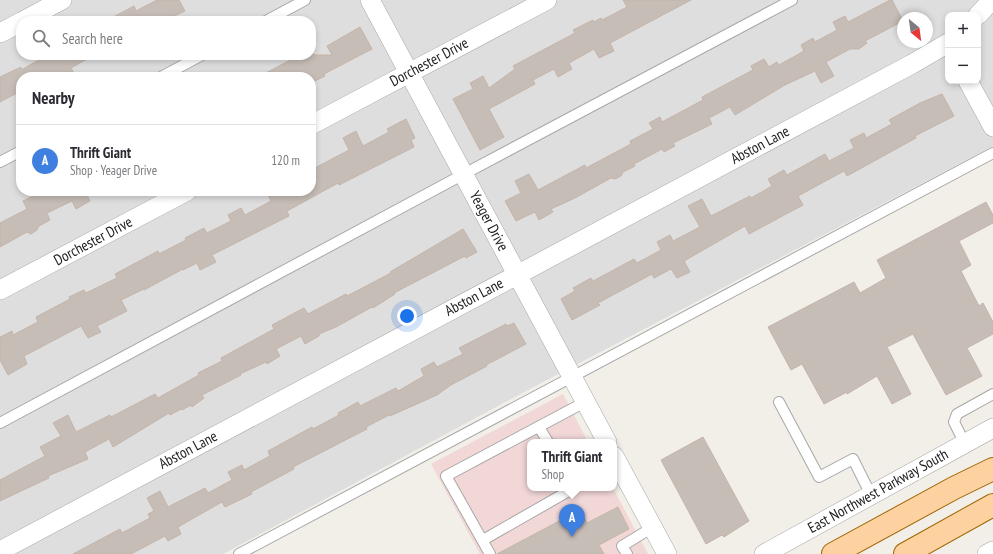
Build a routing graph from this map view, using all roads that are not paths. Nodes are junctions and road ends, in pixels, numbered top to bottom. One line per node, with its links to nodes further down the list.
1 (62, 0): 8 (street)
2 (305, 0): 9 (lane)
3 (370, 0): 15 (street, Yeager Drive)
4 (547, 0): 15 (street, Dorchester Drive)
5 (792, 0): 22 (lane)
6 (992, 0): 7 (street)
7 (981, 12)
8 (32, 16)
9 (275, 16)
10 (16, 24): 11 (street)
11 (0, 33)
12 (945, 46): 24 (street, Abston Lane)
13 (192, 60): 14 (lane)
14 (170, 72)
15 (409, 72): 17 (street, Dorchester Drive); 22 (street, Yeager Drive)
16 (970, 84): 18 (street)
17 (316, 122)
18 (993, 127)
19 (993, 153): 26 (lane)
20 (16, 154): 21 (lane)
21 (0, 162)
22 (464, 174): 24 (street, Yeager Drive); 30 (lane)
23 (178, 196): 25 (street, Dorchester Drive)
24 (517, 274): 26 (street, Yeager Drive); 43 (street, Abston Lane)
25 (0, 290)
26 (571, 377): 28 (street, Yeager Drive); 45 (lane)
27 (993, 394): 35 (lane)
28 (585, 402): 31 (lane); 34 (street, Yeager Drive)
29 (779, 402): 39 (lane)
30 (0, 423)
31 (539, 427): 33 (lane); 42 (lane)
32 (993, 428): 35 (street, East Northwest Parkway South)
33 (546, 439)
34 (605, 439)
35 (965, 444): 39 (street, East Northwest Parkway South)
36 (617, 461): 41 (street)
37 (993, 469): 50 (main road)
38 (569, 491): 42 (lane)
39 (871, 495): 49 (street, East Northwest Parkway South)
40 (993, 506): 51 (main road)
41 (653, 527): 47 (lane); 48 (street)
42 (483, 540): 46 (lane)
43 (0, 551)
44 (993, 551): 52 (street)
45 (239, 554)
46 (490, 554)
47 (627, 554)
48 (667, 554)
49 (764, 554)
50 (833, 554)
51 (905, 554)
52 (987, 554)

